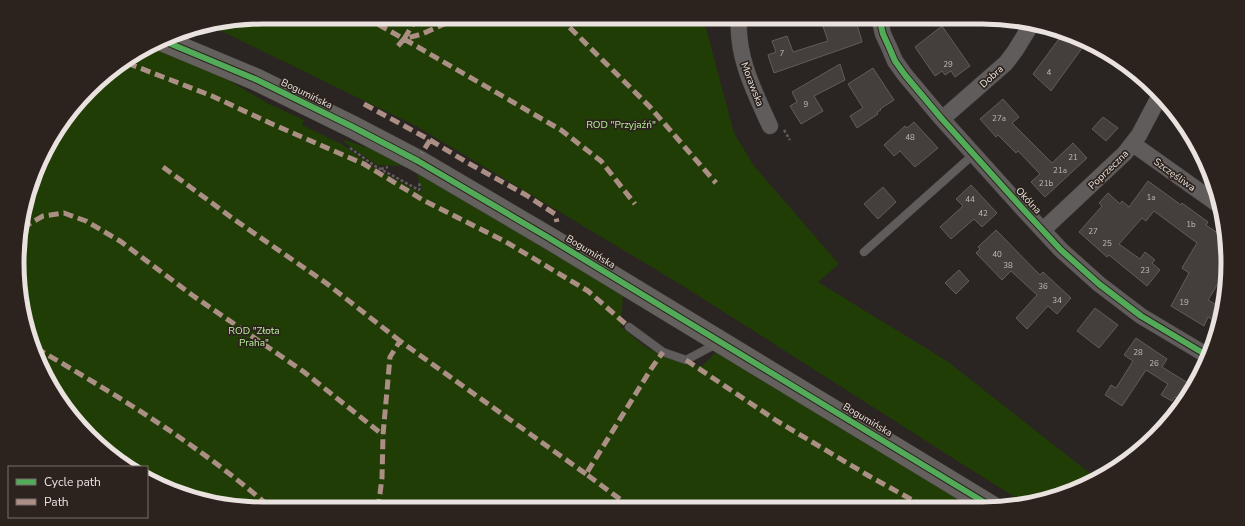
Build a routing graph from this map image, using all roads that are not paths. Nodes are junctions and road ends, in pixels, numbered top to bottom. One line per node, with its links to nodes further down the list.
1 (739, 24): 7 (street, Morawska)
2 (881, 24): 6 (street, Okólna)
3 (1029, 29): 6 (street, Dobra)
4 (169, 43): 14 (street, Bogumińska)
5 (1157, 100): 8 (street, Poprzeczna)
6 (942, 119): 9 (street, Okólna)
7 (770, 126)
8 (1133, 144): 10 (street, Szczęśliwa); 11 (street, Poprzeczna)
9 (974, 154): 11 (street, Okólna); 12 (lane)
10 (1213, 202)
11 (1042, 230): 15 (street, Okólna)
12 (864, 252)
13 (629, 327): 14 (lane)
14 (721, 342): 16 (street, Bogumińska)
15 (1203, 353)
16 (984, 502)

